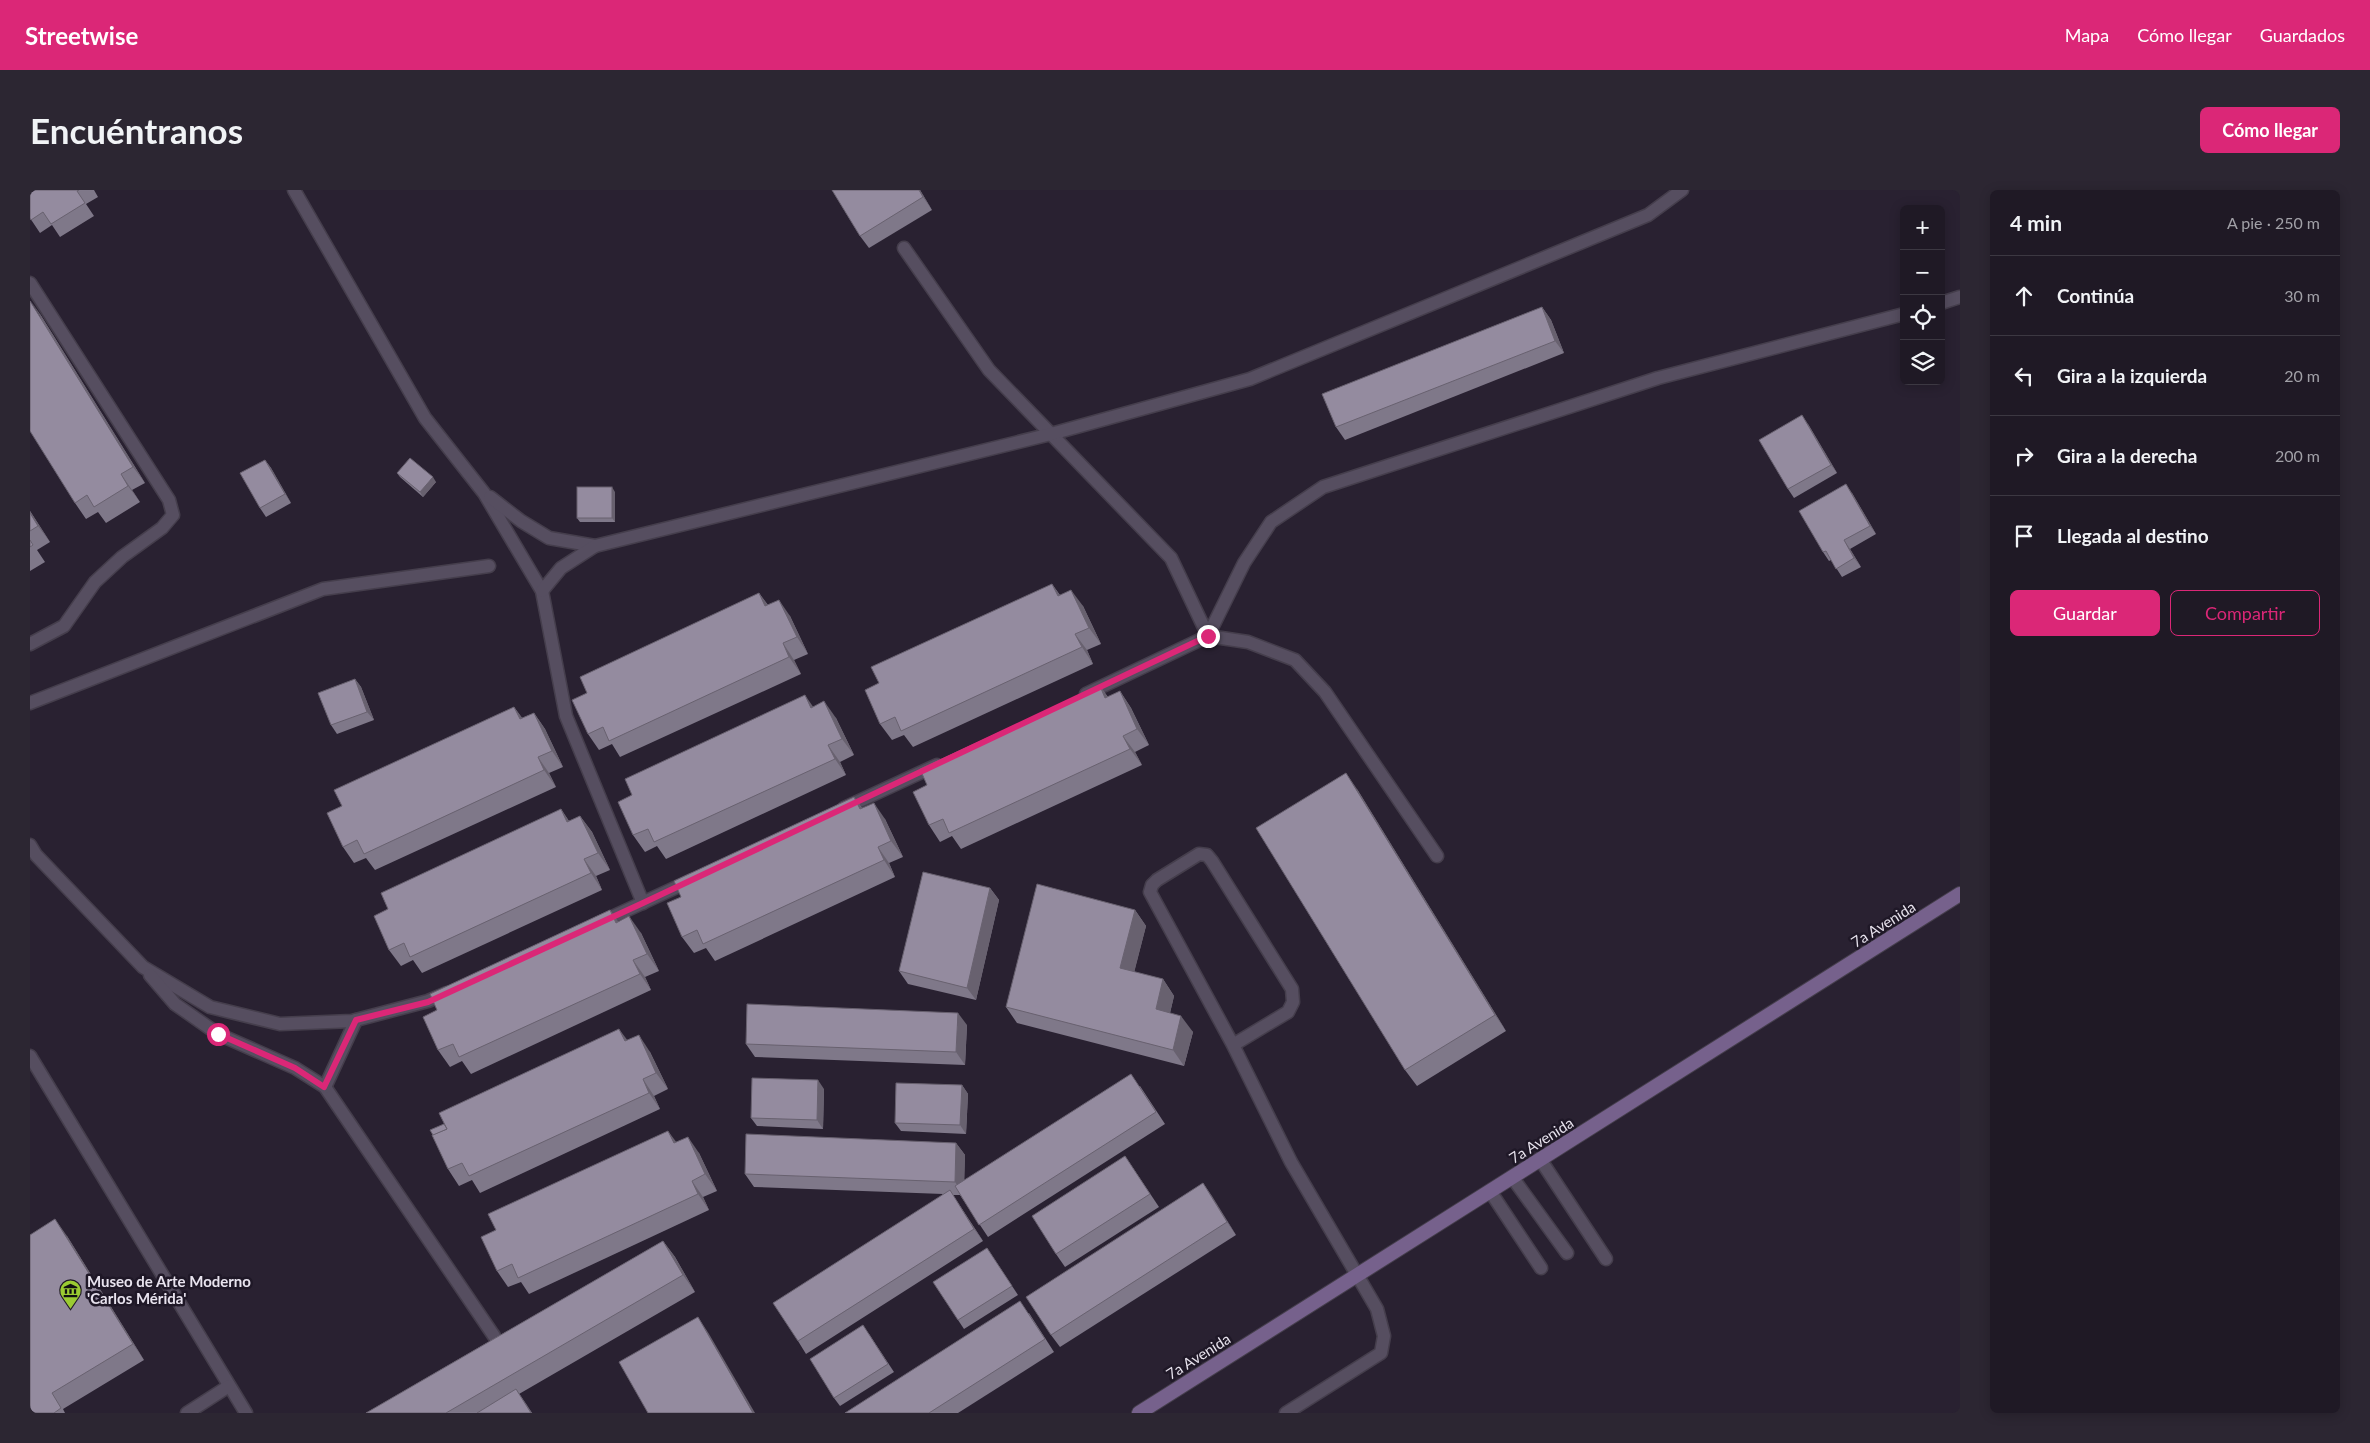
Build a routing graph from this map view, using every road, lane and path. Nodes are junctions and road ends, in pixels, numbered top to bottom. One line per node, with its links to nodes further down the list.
1 (294, 190): 9 (lane)
2 (1682, 190): 8 (lane)
3 (904, 248): 8 (lane)
4 (30, 283): 14 (lane)
5 (1960, 297): 6 (lane)
6 (1945, 302)
7 (1900, 315): 13 (lane)
8 (1051, 434): 10 (lane); 13 (lane)
9 (484, 493): 10 (lane); 12 (lane)
10 (595, 546): 12 (lane)
11 (490, 566): 16 (lane)
12 (542, 591): 23 (lane)
13 (1208, 636): 15 (lane); 20 (lane)
14 (30, 644)
15 (1073, 700)
16 (30, 702)
17 (948, 759): 18 (lane)
18 (831, 814)
19 (30, 845): 25 (lane)
20 (1437, 856)
21 (706, 873): 23 (lane)
22 (1960, 894): 31 (main road, 7a Avenida)
23 (643, 903): 24 (lane)
24 (589, 927)
25 (143, 967): 27 (lane); 30 (lane)
26 (454, 989): 27 (lane)
27 (356, 1020): 30 (lane)
28 (1233, 1045): 28 (lane); 37 (lane)
29 (30, 1056): 39 (lane)
30 (324, 1087): 38 (lane)
31 (1540, 1159): 32 (main road, 7a Avenida); 35 (lane)
32 (1512, 1177): 33 (main road, 7a Avenida); 34 (lane)
33 (1490, 1191): 36 (lane); 37 (main road, 7a Avenida)
34 (1567, 1253)
35 (1606, 1258)
36 (1541, 1268)
37 (1356, 1276): 42 (main road, 7a Avenida); 43 (lane)
38 (494, 1336)
39 (229, 1386): 40 (lane); 41 (lane)
40 (187, 1413)
41 (246, 1413)
42 (1139, 1413)
43 (1286, 1413)

